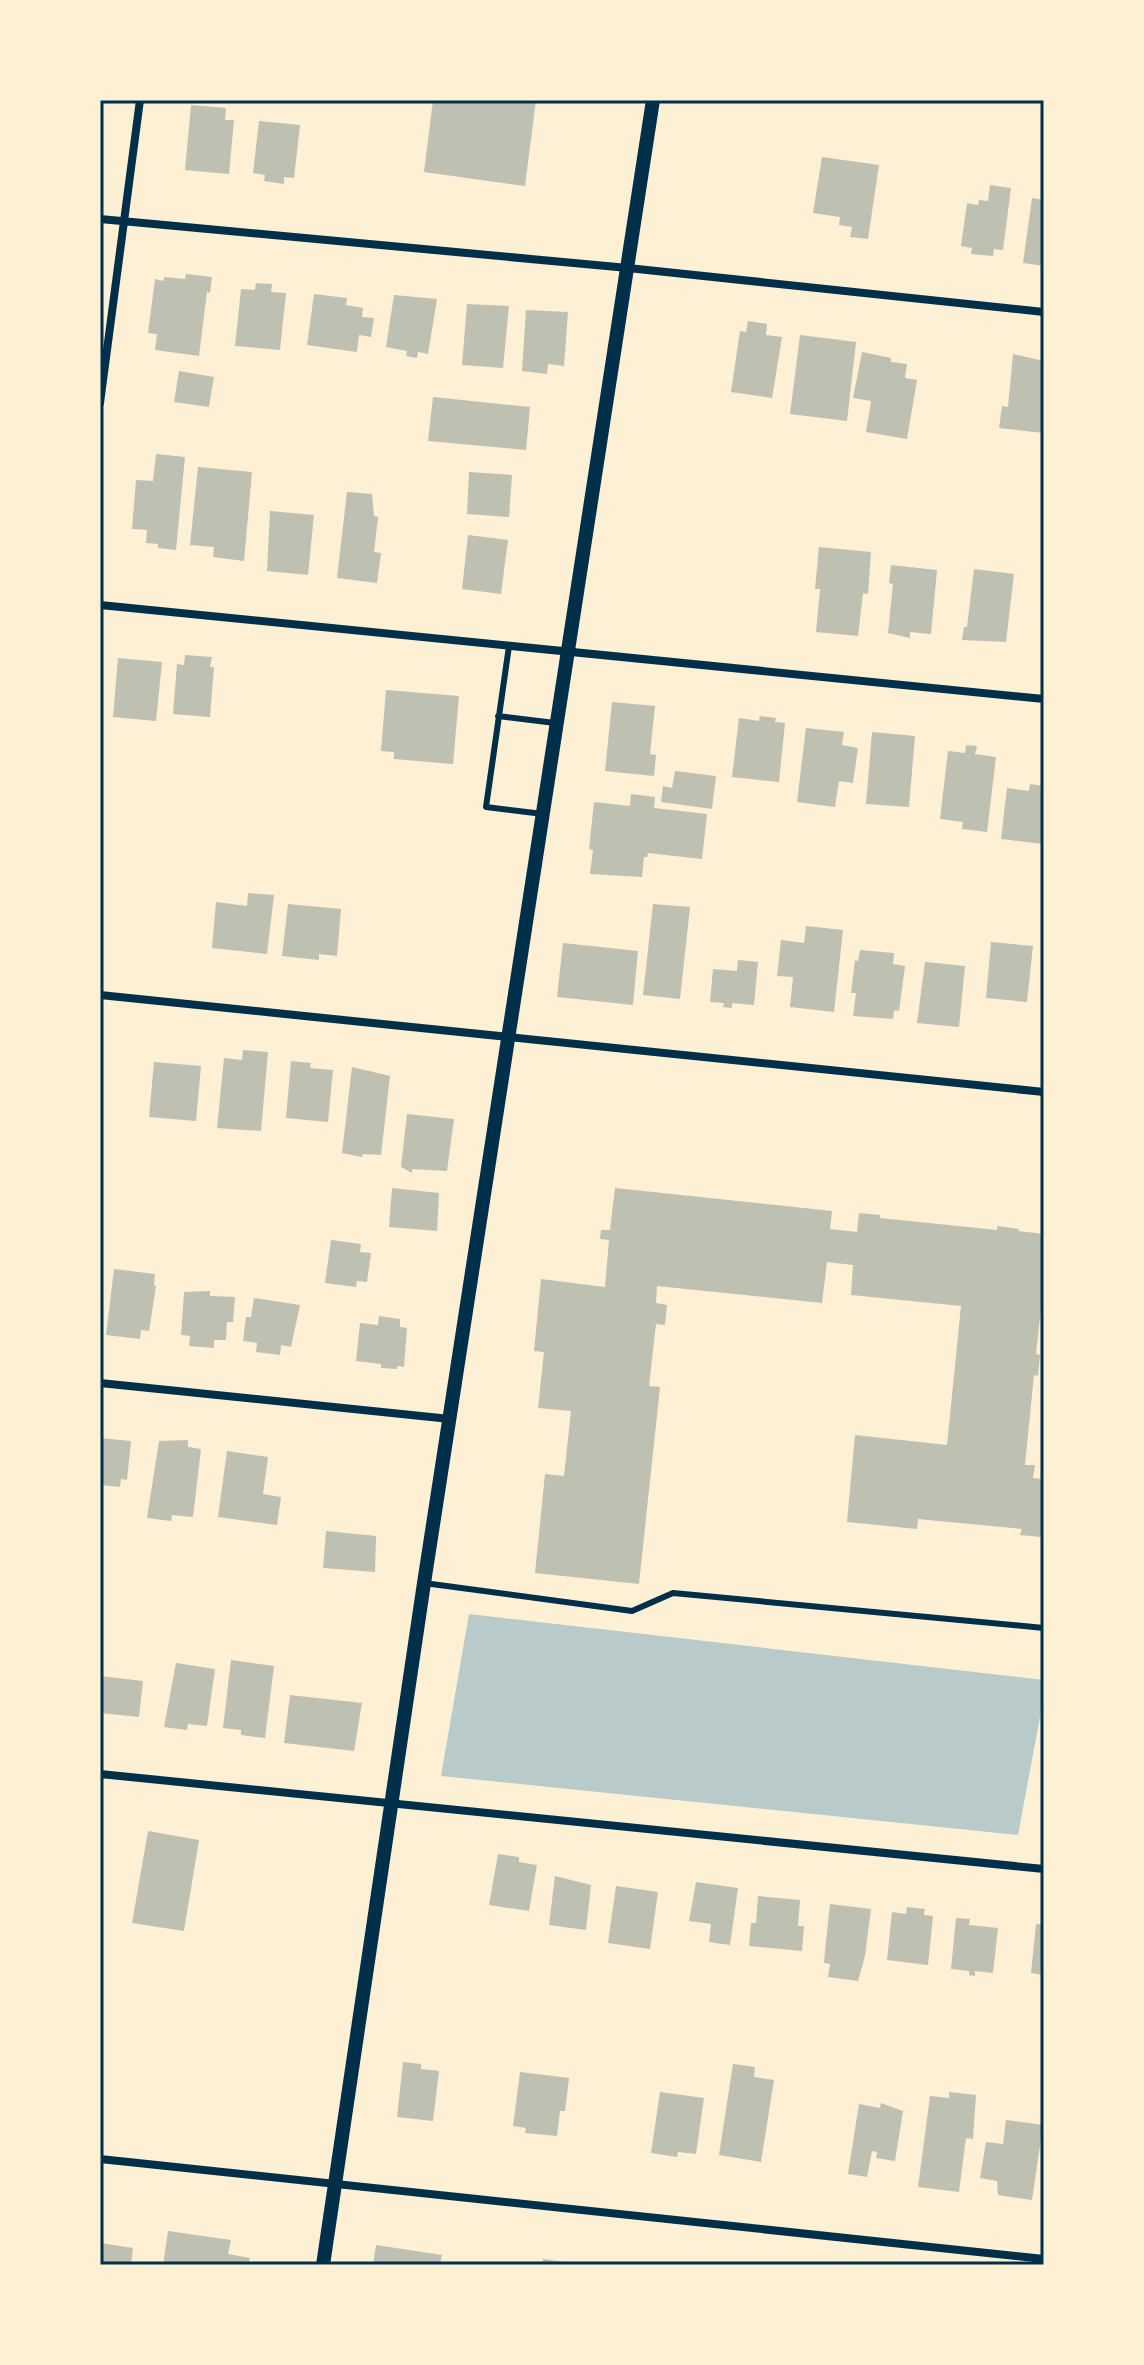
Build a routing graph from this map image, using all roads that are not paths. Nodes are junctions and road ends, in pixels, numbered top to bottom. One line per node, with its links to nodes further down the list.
1 (140, 100): 4 (street)
2 (653, 100): 5 (street)
3 (100, 219): 4 (street)
4 (124, 221): 5 (street); 7 (street)
5 (628, 268): 6 (street); 10 (street)
6 (1044, 312)
7 (100, 403)
8 (100, 605): 9 (street)
9 (509, 646): 10 (street); 12 (lane)
10 (568, 653): 11 (street); 13 (street)
11 (1044, 699)
12 (498, 716): 13 (lane); 14 (lane)
13 (557, 723): 14 (street)
14 (543, 814): 16 (street)
15 (100, 995): 16 (street)
16 (509, 1037): 17 (street); 19 (street)
17 (1044, 1092)
18 (100, 1383): 19 (street)
19 (450, 1419): 20 (street)
20 (424, 1583): 21 (lane); 23 (street)
21 (1044, 1628)
22 (100, 1774): 23 (street)
23 (392, 1803): 24 (street); 26 (street)
24 (1044, 1869)
25 (100, 2159): 26 (street)
26 (336, 2183): 27 (street); 28 (street)
27 (1044, 2259)
28 (323, 2265)

